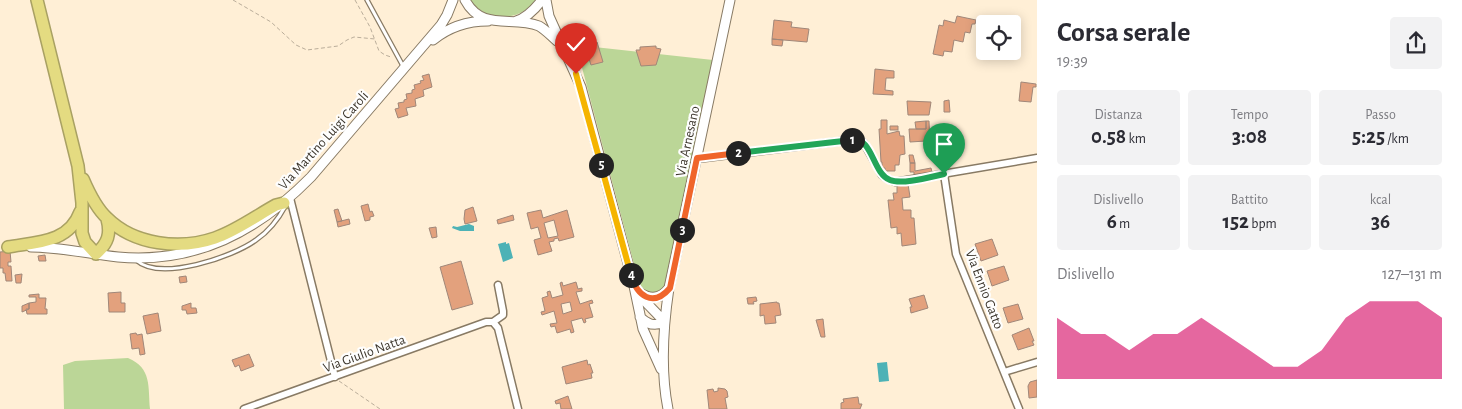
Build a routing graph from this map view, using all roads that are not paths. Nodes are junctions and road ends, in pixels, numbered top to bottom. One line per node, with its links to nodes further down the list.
1 (38, 0): 15 (highway)
2 (367, 0): 12 (lane)
3 (454, 0): 10 (main road, Via Martino Luigi Caroli)
4 (464, 0): 8 (main road)
5 (542, 0): 9 (main road)
6 (546, 0): 11 (main road)
7 (730, 0): 13 (main road, Via Arnesano)
8 (493, 21): 9 (main road, Via Martino Luigi Caroli); 10 (main road, Via Martino Luigi Caroli)
9 (510, 22): 11 (main road, Via Martino Luigi Caroli)
10 (419, 51): 12 (main road, Via Martino Luigi Caroli)
11 (565, 51): 24 (main road)
12 (405, 69): 17 (main road, Via Martino Luigi Caroli)
13 (697, 158): 16 (street); 25 (main road, Via Arnesano)
14 (1037, 158): 16 (street)
15 (78, 166): 18 (highway); 19 (highway)
16 (944, 174): 30 (street, Via Ennio Gatto)
17 (287, 201): 19 (highway); 22 (main road, Via Martino Luigi Caroli); 22 (lane); 32 (street)
18 (82, 203): 20 (highway); 21 (highway)
19 (106, 218): 21 (highway)
20 (4, 247): 21 (main road, Via Martino Luigi Caroli)
21 (96, 254): 22 (main road, Via Martino Luigi Caroli)
22 (134, 258)
23 (498, 285): 27 (street)
24 (636, 288): 25 (main road); 26 (main road); 28 (main road)
25 (670, 288): 28 (main road, Via Arnesano)
26 (640, 316): 28 (main road); 31 (main road)
27 (493, 322): 32 (street, Via Giulio Natta); 34 (street)
28 (664, 322): 31 (main road, Via Arnesano)
29 (1037, 362): 30 (street)
30 (1004, 372): 36 (street, Via Ennio Gatto)
31 (663, 374): 35 (main road)
32 (335, 377): 33 (street, Via Giulio Natta)
33 (244, 409)
34 (518, 409)
35 (668, 409)
36 (1019, 409)

